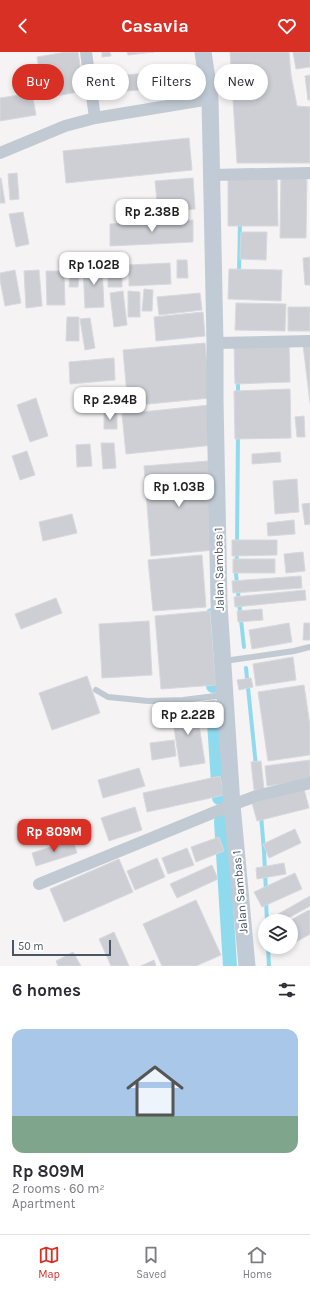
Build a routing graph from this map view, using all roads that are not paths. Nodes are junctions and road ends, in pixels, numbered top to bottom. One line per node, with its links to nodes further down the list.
1 (86, 52): 4 (street)
2 (203, 52): 3 (street, Jalan Sambas 1)
3 (210, 99): 4 (street); 7 (street, Jalan Sambas 1)
4 (95, 118): 5 (street)
5 (0, 153)
6 (310, 173): 7 (street)
7 (211, 175): 9 (street, Jalan Sambas 1)
8 (310, 341): 9 (street)
9 (215, 343): 11 (street, Jalan Sambas 1)
10 (310, 647): 11 (lane)
11 (222, 661): 13 (street, Jalan Sambas 1)
12 (96, 690): 13 (lane)
13 (224, 695): 15 (street, Jalan Sambas 1)
14 (310, 783): 15 (street)
15 (232, 805): 16 (street); 17 (street, Jalan Sambas 1)
16 (39, 884)
17 (247, 966)

